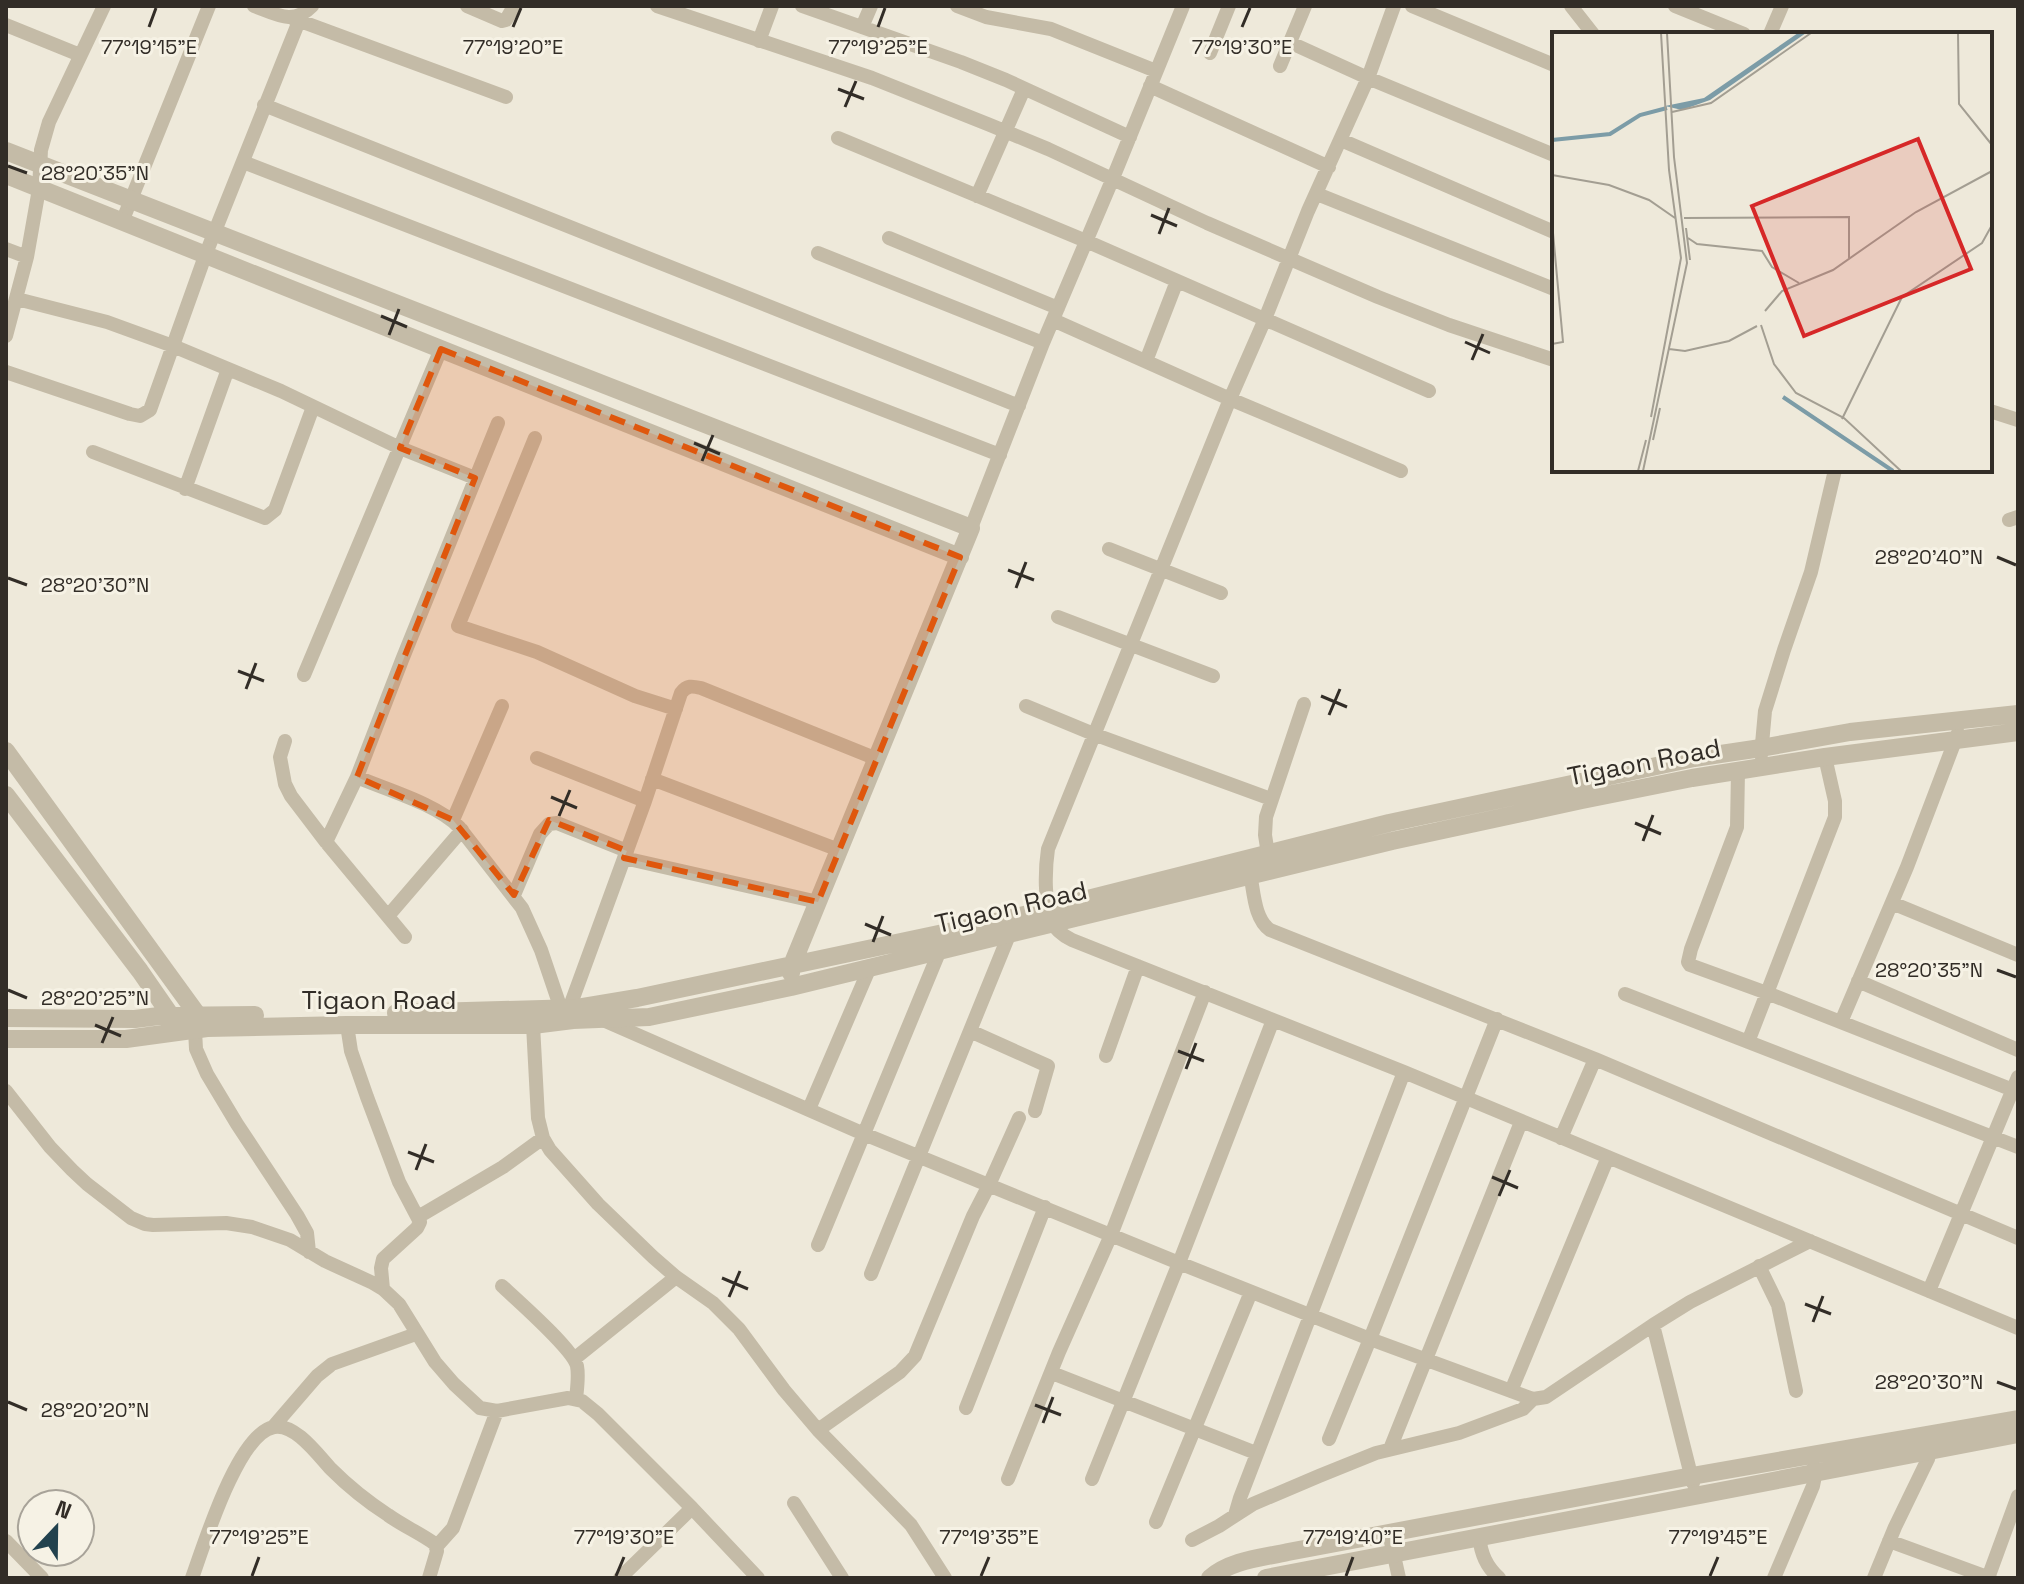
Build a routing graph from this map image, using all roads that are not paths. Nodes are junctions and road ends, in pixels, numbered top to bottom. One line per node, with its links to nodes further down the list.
1 (104, 6): 30 (street)
2 (209, 6): 53 (street)
3 (254, 6): 21 (street)
4 (312, 6): 21 (street)
5 (467, 6): 6 (street)
6 (514, 6)
7 (657, 6): 27 (street)
8 (772, 6): 27 (street)
9 (802, 6): 20 (street)
10 (871, 6): 23 (street)
11 (957, 6): 33 (street)
12 (1183, 6): 33 (street)
13 (1229, 6): 29 (street)
14 (1305, 6): 28 (street)
15 (1394, 6): 34 (street)
16 (1412, 6): 31 (street)
17 (1571, 6): 24 (street)
18 (1675, 6): 25 (street)
19 (1782, 6): 26 (street)
20 (819, 8): 23 (street)
21 (295, 19): 37 (street); 38 (street)
22 (6, 25): 30 (street)
23 (862, 27): 36 (street)
24 (1591, 32)
25 (1739, 32)
26 (1771, 32)
27 (759, 41): 39 (street)
28 (1291, 43): 32 (street); 34 (street)
29 (1210, 53)
30 (80, 55): 46 (street)
31 (1552, 64)
32 (1280, 66)
33 (1156, 71): 35 (street)
34 (1368, 78): 42 (street); 44 (street)
35 (1150, 86): 40 (street); 47 (street)
36 (1024, 89): 39 (street); 40 (street)
37 (506, 97)
38 (264, 105): 45 (street); 79 (street)
39 (1006, 131): 49 (street); 52 (street)
40 (1130, 137): 49 (street)
41 (838, 138): 52 (street)
42 (1341, 140): 47 (street); 55 (street)
43 (6, 151): 46 (street)
44 (1552, 154)
45 (243, 162): 56 (street); 87 (street)
46 (40, 164): 50 (street); 53 (street)
47 (1329, 167): 51 (street)
48 (6, 175): 50 (street)
49 (1113, 178): 58 (street); 63 (street)
50 (39, 189): 54 (street); 62 (street)
51 (1317, 194): 63 (street); 65 (street)
52 (977, 196): 58 (street)
53 (130, 201): 54 (street); 56 (street)
54 (122, 222): 61 (street)
55 (1552, 231)
56 (214, 233): 61 (street); 92 (street)
57 (889, 238): 67 (street)
58 (1086, 241): 64 (street); 67 (street)
59 (6, 249): 62 (street)
60 (818, 253): 70 (street)
61 (205, 256): 71 (street); 72 (street)
62 (27, 257): 66 (street)
63 (1290, 258): 68 (street); 73 (street)
64 (1177, 281): 68 (street); 74 (street)
65 (1552, 288)
66 (17, 299): 69 (street); 71 (street)
67 (1056, 314): 70 (street); 74 (street)
68 (1265, 319): 77 (street); 78 (street)
69 (6, 336)
70 (1043, 343): 79 (street)
71 (173, 346): 75 (street); 76 (street)
72 (441, 349): 85 (street); 94 (street)
73 (1552, 359)
74 (1146, 361): 78 (street)
75 (228, 369): 80 (street); 91 (street)
76 (6, 372)
77 (1429, 391)
78 (1230, 399): 88 (street); 95 (street)
79 (1019, 406): 87 (street)
80 (313, 407): 85 (street); 91 (street)
81 (1992, 412): 82 (street)
82 (2018, 420)
83 (498, 423): 90 (street)
84 (535, 438): 104 (street)
85 (400, 448): 90 (street); 99 (street)
86 (93, 452): 91 (street)
87 (1000, 455): 92 (street)
88 (1401, 471)
89 (1835, 472): 114 (street)
90 (475, 478): 117 (street)
91 (185, 489)
92 (971, 528): 94 (street)
93 (1109, 549): 95 (street)
94 (960, 557): 115 (street)
95 (1161, 570): 96 (street); 98 (street)
96 (1221, 593)
97 (1058, 617): 98 (street)
98 (1132, 645): 100 (street); 108 (street)
99 (304, 675)
100 (1213, 676)
101 (1304, 704): 120 (street)
102 (502, 706): 122 (street)
103 (1026, 706): 108 (street)
104 (676, 709): 115 (street); 118 (street)
105 (2018, 714): 106 (street)
106 (1960, 721): 109 (street); 114 (street)
107 (2018, 732): 109 (street, Tigaon Road)
108 (1096, 735): 120 (street); 132 (street)
109 (1957, 740): 112 (street, Tigaon Road); 130 (street)
110 (285, 741): 123 (street)
111 (6, 751): 150 (street)
112 (1825, 757): 114 (street, Tigaon Road); 143 (street)
113 (537, 758): 121 (street)
114 (1760, 758): 116 (street, Tigaon Road); 125 (street, Tigaon Road)
115 (877, 759): 124 (street)
116 (1738, 771): 127 (street, Tigaon Road); 143 (street)
117 (357, 777): 122 (street); 123 (street)
118 (652, 779): 121 (street); 124 (street)
119 (6, 795): 150 (street)
120 (1271, 799): 125 (street)
121 (645, 801): 126 (street)
122 (457, 825): 128 (street); 131 (street)
123 (326, 842): 131 (street)
124 (839, 850): 129 (street)
125 (1268, 854): 127 (street, Tigaon Road)
126 (626, 855): 128 (street); 129 (street); 145 (street)
127 (1249, 868): 132 (street, Tigaon Road); 147 (street)
128 (514, 895): 145 (street)
129 (818, 902): 137 (street)
130 (1892, 903): 136 (street); 140 (street)
131 (388, 916): 134 (street)
132 (1051, 916): 133 (street, Tigaon Road); 137 (street, Tigaon Road); 138 (street)
133 (1009, 935): 135 (street, Tigaon Road); 153 (street)
134 (405, 937)
135 (940, 950): 139 (street, Tigaon Road); 167 (street)
136 (2018, 955)
137 (792, 965): 141 (street); 145 (street, Tigaon Road)
138 (1138, 966): 142 (street); 157 (street)
139 (870, 967): 141 (street, Tigaon Road); 163 (street)
140 (1858, 981): 149 (street); 156 (street)
141 (791, 987): 145 (street, Tigaon Road)
142 (1205, 992): 148 (street); 178 (street)
143 (1767, 993): 149 (street); 155 (street)
144 (1625, 994): 155 (street)
145 (578, 1010): 150 (street); 152 (street, Tigaon Road); 163 (street)
146 (6, 1018): 150 (street, Tigaon Road)
147 (1497, 1019): 158 (street); 162 (street)
148 (1273, 1020): 159 (street); 183 (street)
149 (1841, 1022): 160 (street)
150 (185, 1023): 151 (street, Tigaon Road); 154 (street, Tigaon Road); 182 (street)
151 (347, 1025): 152 (street, Tigaon Road); 177 (street)
152 (533, 1025): 169 (street)
153 (970, 1031): 164 (street); 172 (street)
154 (6, 1039)
155 (1748, 1042): 168 (street)
156 (2018, 1050)
157 (1106, 1056)
158 (1595, 1059): 170 (street); 176 (street)
159 (1404, 1072): 162 (street); 191 (street)
160 (2015, 1084): 168 (street)
161 (6, 1091): 182 (street)
162 (1466, 1098): 166 (street); 195 (street)
163 (809, 1109): 167 (street)
164 (1035, 1111)
165 (1019, 1118): 174 (street)
166 (1521, 1122): 170 (street); 197 (street)
167 (864, 1134): 172 (street); 181 (street)
168 (1993, 1137): 171 (street); 176 (street)
169 (543, 1138): 177 (street); 186 (street)
170 (1561, 1138): 173 (street)
171 (2018, 1147)
172 (919, 1156): 174 (street); 185 (street)
173 (1608, 1157): 180 (street); 199 (street)
174 (989, 1185): 175 (street); 209 (street)
175 (1045, 1207): 178 (street); 204 (street)
176 (1960, 1214): 179 (street); 189 (street)
177 (418, 1217): 188 (street)
178 (1111, 1235): 183 (street); 198 (street)
179 (2018, 1238)
180 (1810, 1241): 184 (street); 189 (street)
181 (818, 1245)
182 (309, 1252): 188 (street)
183 (1179, 1263): 190 (street); 203 (street)
184 (1759, 1266): 192 (street); 200 (street)
185 (871, 1274)
186 (676, 1277): 196 (street); 209 (street)
187 (502, 1286): 196 (street)
188 (383, 1289): 194 (street)
189 (1929, 1291): 193 (street)
190 (1251, 1292): 191 (street); 208 (street)
191 (1309, 1315): 195 (street); 214 (street)
192 (1653, 1325): 202 (street); 216 (street)
193 (2018, 1328)
194 (416, 1334): 205 (street); 207 (street)
195 (1370, 1339): 197 (street); 211 (street)
196 (574, 1359): 201 (street)
197 (1426, 1360): 199 (street); 213 (street)
198 (1052, 1373): 203 (street); 217 (street)
199 (1511, 1391): 202 (street)
200 (1796, 1391)
201 (576, 1399): 205 (street); 222 (street)
202 (1533, 1399): 213 (street)
203 (1125, 1400): 208 (street); 218 (street)
204 (966, 1408)
205 (497, 1411): 230 (street)
206 (2018, 1419): 212 (street)
207 (273, 1427): 230 (street); 234 (street)
208 (1194, 1428): 214 (street); 224 (street)
209 (818, 1430): 238 (street)
210 (2018, 1434): 212 (street)
211 (1329, 1439)
212 (1928, 1443): 215 (street); 229 (street)
213 (1390, 1449): 223 (street)
214 (1256, 1453): 223 (street)
215 (1813, 1463): 216 (street); 219 (street); 243 (street)
216 (1692, 1476): 219 (street); 225 (street)
217 (1008, 1479)
218 (1092, 1479)
219 (1696, 1495): 226 (street)
220 (2017, 1499): 245 (street)
221 (794, 1503): 237 (street)
222 (692, 1508): 232 (street); 236 (street)
223 (1235, 1515): 227 (street)
224 (1156, 1522)
225 (1389, 1533): 231 (street); 239 (street)
226 (1479, 1536): 231 (street); 242 (street)
227 (1192, 1540)
228 (6, 1541): 233 (street)
229 (1889, 1541): 244 (street); 245 (street)
230 (436, 1547): 235 (street)
231 (1394, 1553): 240 (street); 241 (street)
232 (749, 1575)
233 (42, 1578)
234 (192, 1578)
235 (429, 1578)
236 (620, 1578)
237 (842, 1578)
238 (945, 1578)
239 (1210, 1578)
240 (1266, 1578)
241 (1399, 1578)
242 (1499, 1578)
243 (1774, 1578)
244 (1874, 1578)
245 (1989, 1578)

